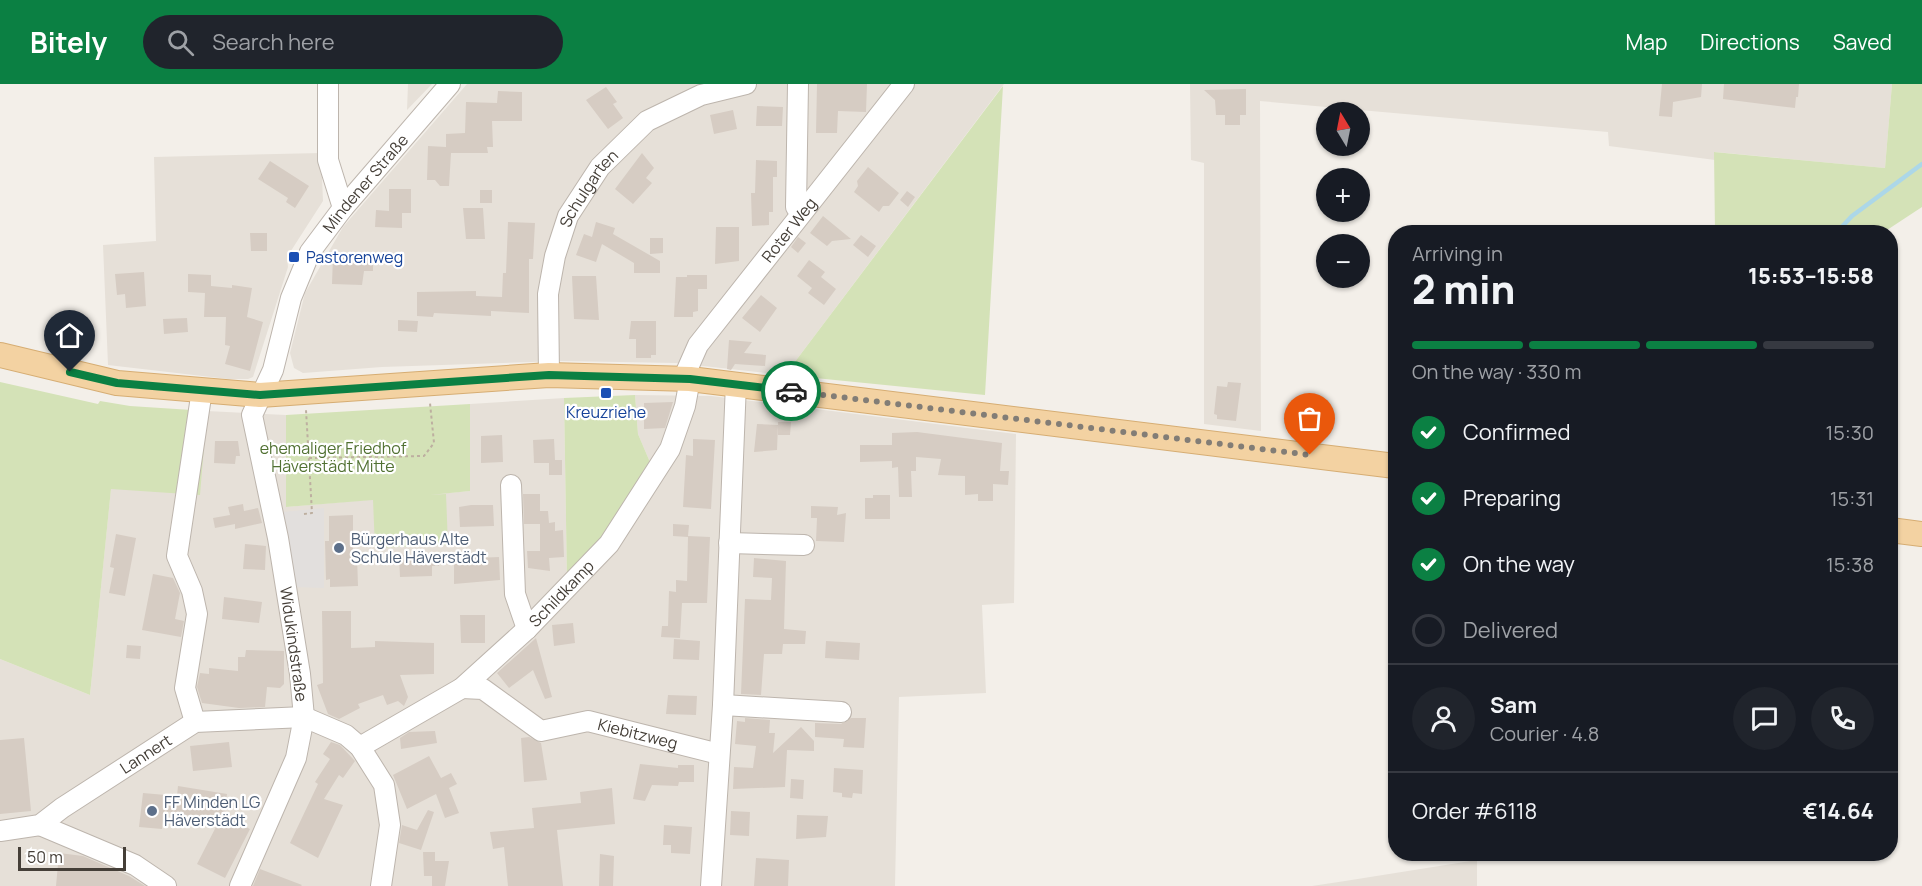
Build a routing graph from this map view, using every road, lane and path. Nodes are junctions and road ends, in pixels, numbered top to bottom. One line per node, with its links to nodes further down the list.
1 (328, 84): 6 (street)
2 (450, 84): 6 (street, Mindener Straße)
3 (746, 84): 9 (street, Schulgarten)
4 (798, 84): 7 (street)
5 (904, 84): 7 (street, Roter Weg)
6 (343, 208): 13 (street, Mindener Straße)
7 (800, 213): 10 (street, Roter Weg)
8 (0, 355): 12 (main road)
9 (549, 375): 10 (main road); 13 (main road)
10 (686, 379): 11 (main road); 24 (street, Schildkamp)
11 (736, 383): 17 (main road); 22 (street)
12 (202, 390): 13 (main road); 29 (street)
13 (260, 395): 28 (street, Widukindstraße)
14 (430, 399): 16 (path)
15 (296, 410): 16 (path)
16 (309, 458): 19 (path)
17 (1388, 464)
18 (511, 484): 24 (street)
19 (304, 514)
20 (1898, 531): 21 (main road)
21 (1922, 534)
22 (729, 543): 23 (street); 26 (street)
23 (804, 545)
24 (527, 629): 25 (street, Schildkamp)
25 (462, 688): 30 (street, Schildkamp); 31 (street, Kiebitzweg)
26 (723, 705): 27 (street); 31 (street)
27 (841, 712)
28 (304, 717): 29 (street, Lannert); 30 (street); 35 (street, Widukindstraße)
29 (195, 722): 32 (street, Lannert)
30 (360, 747): 36 (street)
31 (719, 754): 37 (street)
32 (40, 825): 33 (street, Lannert); 34 (street)
33 (0, 831)
34 (166, 886)
35 (240, 886)
36 (381, 886)
37 (711, 886)

